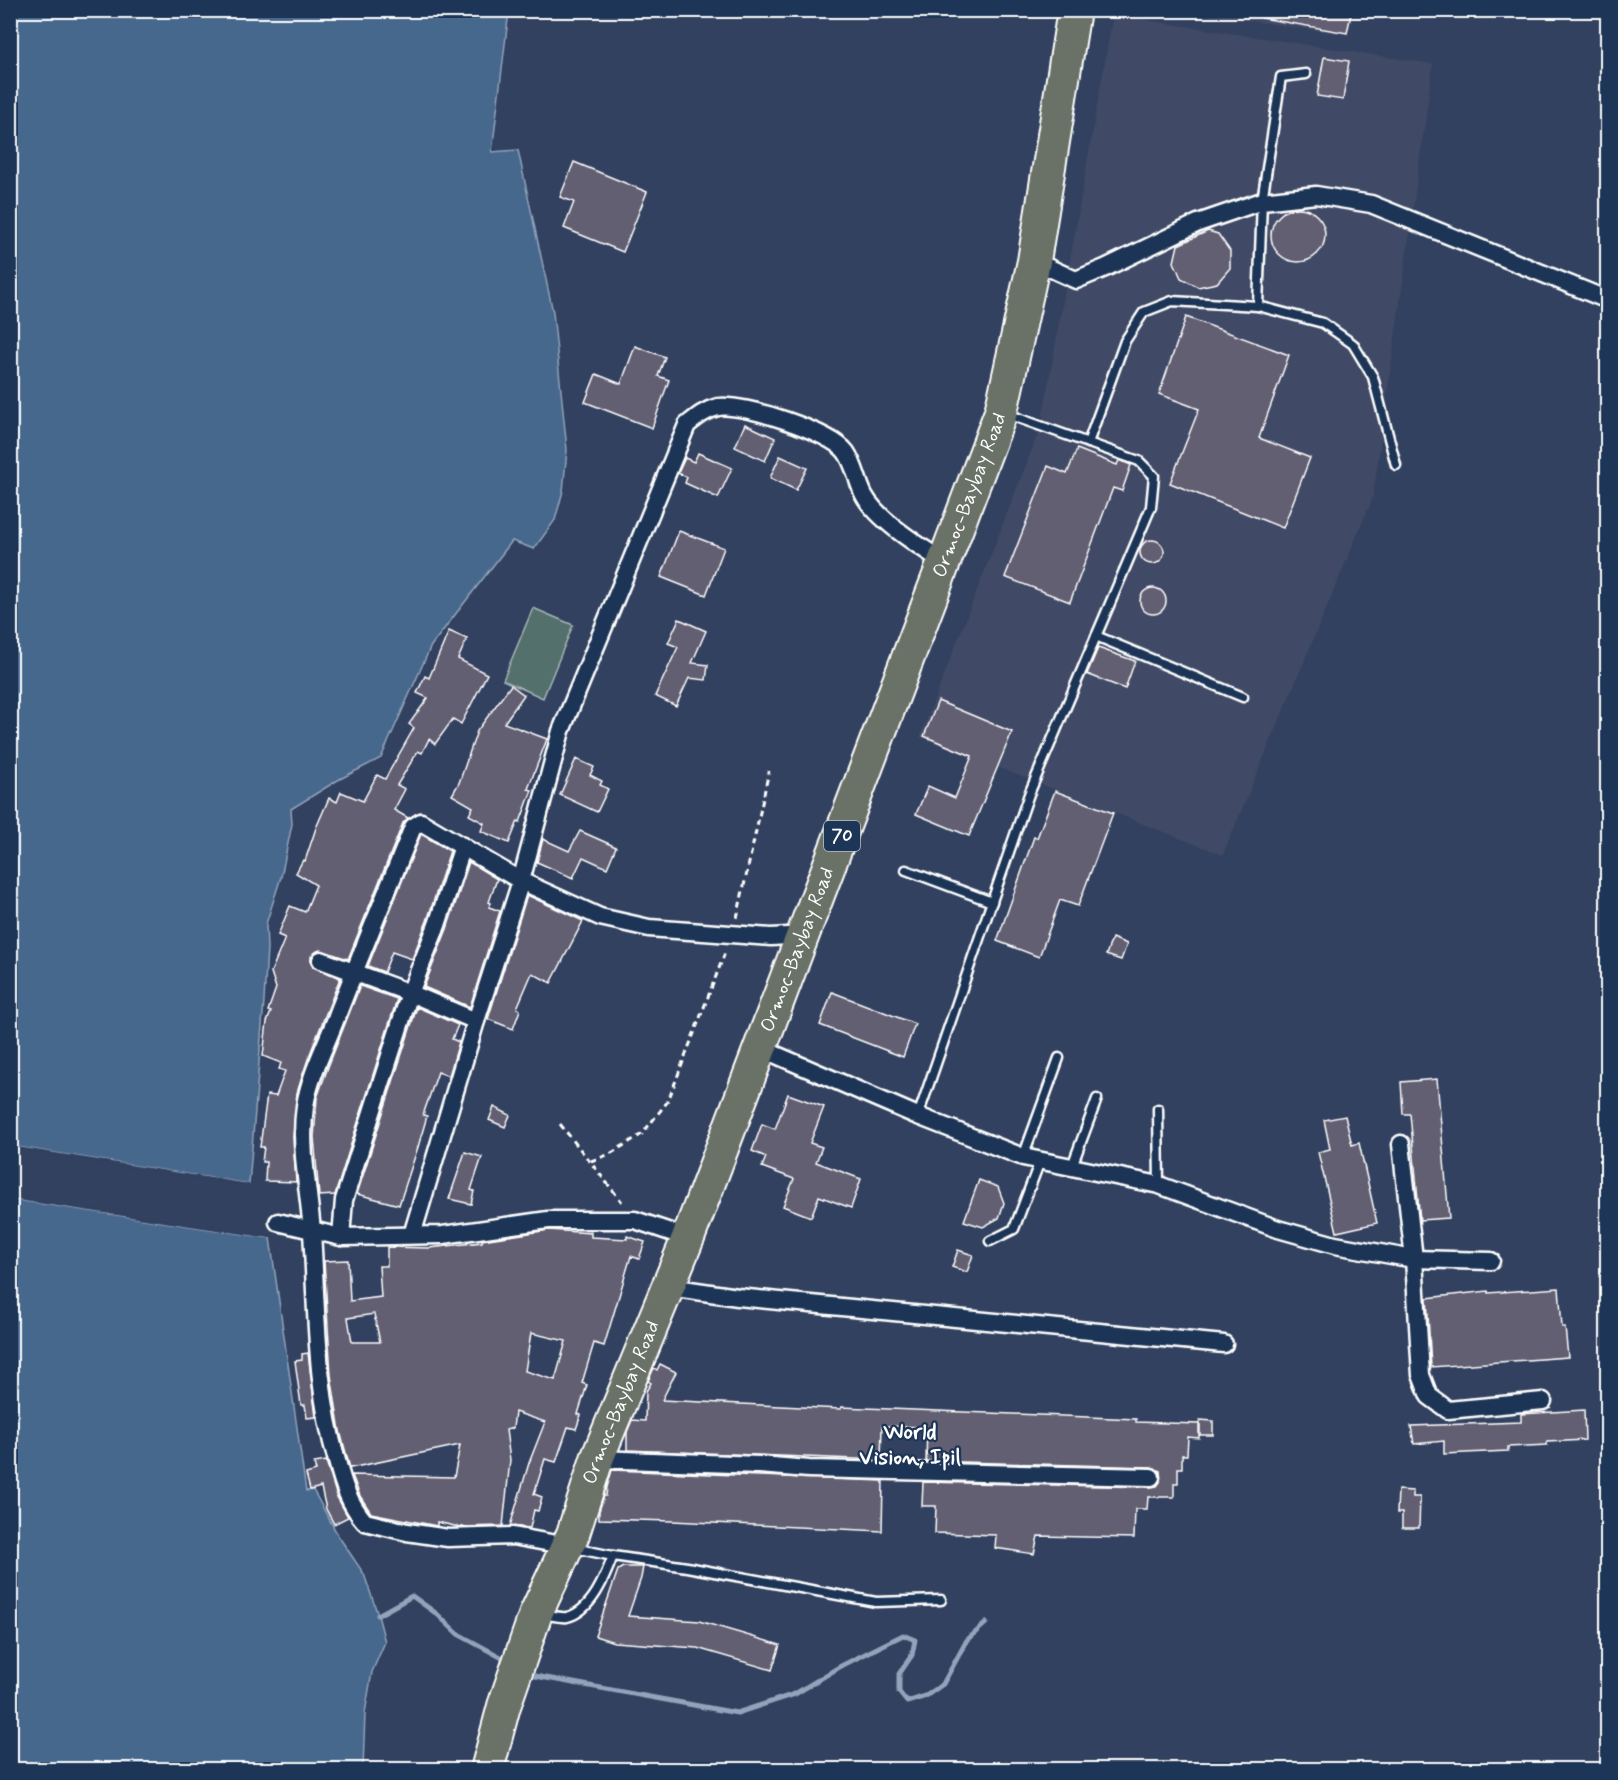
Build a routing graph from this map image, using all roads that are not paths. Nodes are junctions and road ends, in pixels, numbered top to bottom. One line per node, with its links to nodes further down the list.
1 (1074, 10): 4 (highway, Ormoc-Baybay Road / 70)
2 (1306, 74): 3 (lane)
3 (1262, 201): 4 (street); 5 (street); 6 (lane)
4 (1034, 261): 7 (highway, Ormoc-Baybay Road / 70)
5 (1608, 300)
6 (1258, 306): 8 (lane); 9 (lane)
7 (1001, 412): 8 (lane); 10 (highway, Ormoc-Baybay Road / 70)
8 (1088, 443): 11 (lane)
9 (1396, 465)
10 (944, 562): 15 (street); 17 (highway, Ormoc-Baybay Road / 70)
11 (1096, 636): 12 (lane); 16 (lane)
12 (1243, 697)
13 (463, 846): 15 (street); 19 (street); 20 (street)
14 (906, 870): 16 (lane)
15 (521, 881): 17 (street); 21 (street)
16 (992, 902): 26 (lane)
17 (804, 935): 22 (highway, Ormoc-Baybay Road / 70)
18 (321, 960): 19 (street)
19 (353, 973): 20 (street); 32 (street)
20 (410, 993): 21 (street); 34 (street)
21 (476, 1021): 33 (street)
22 (760, 1048): 26 (street); 35 (highway, Ormoc-Baybay Road / 70)
23 (1059, 1058): 28 (lane)
24 (1097, 1099): 29 (lane)
25 (1158, 1109): 30 (lane)
26 (918, 1116): 28 (street)
27 (1401, 1144): 37 (street)
28 (1031, 1159): 29 (street); 36 (lane)
29 (1072, 1166): 30 (street)
30 (1159, 1185): 37 (street)
31 (278, 1222): 32 (street)
32 (312, 1230): 34 (street); 44 (street)
33 (412, 1235): 34 (street); 35 (street)
34 (341, 1237)
35 (688, 1238): 39 (highway, Ormoc-Baybay Road / 70)
36 (990, 1240)
37 (1414, 1259): 38 (street); 41 (street)
38 (1491, 1261)
39 (669, 1287): 40 (street); 42 (highway, Ormoc-Baybay Road / 70)
40 (1224, 1344)
41 (1544, 1401)
42 (597, 1459): 43 (street); 44 (highway, Ormoc-Baybay Road / 70)
43 (1151, 1477)
44 (567, 1546): 45 (lane); 47 (highway, Ormoc-Baybay Road / 70)
45 (613, 1556): 46 (lane); 47 (lane)
46 (942, 1600)
47 (532, 1625): 48 (highway, Ormoc-Baybay Road / 70)
48 (487, 1770)

